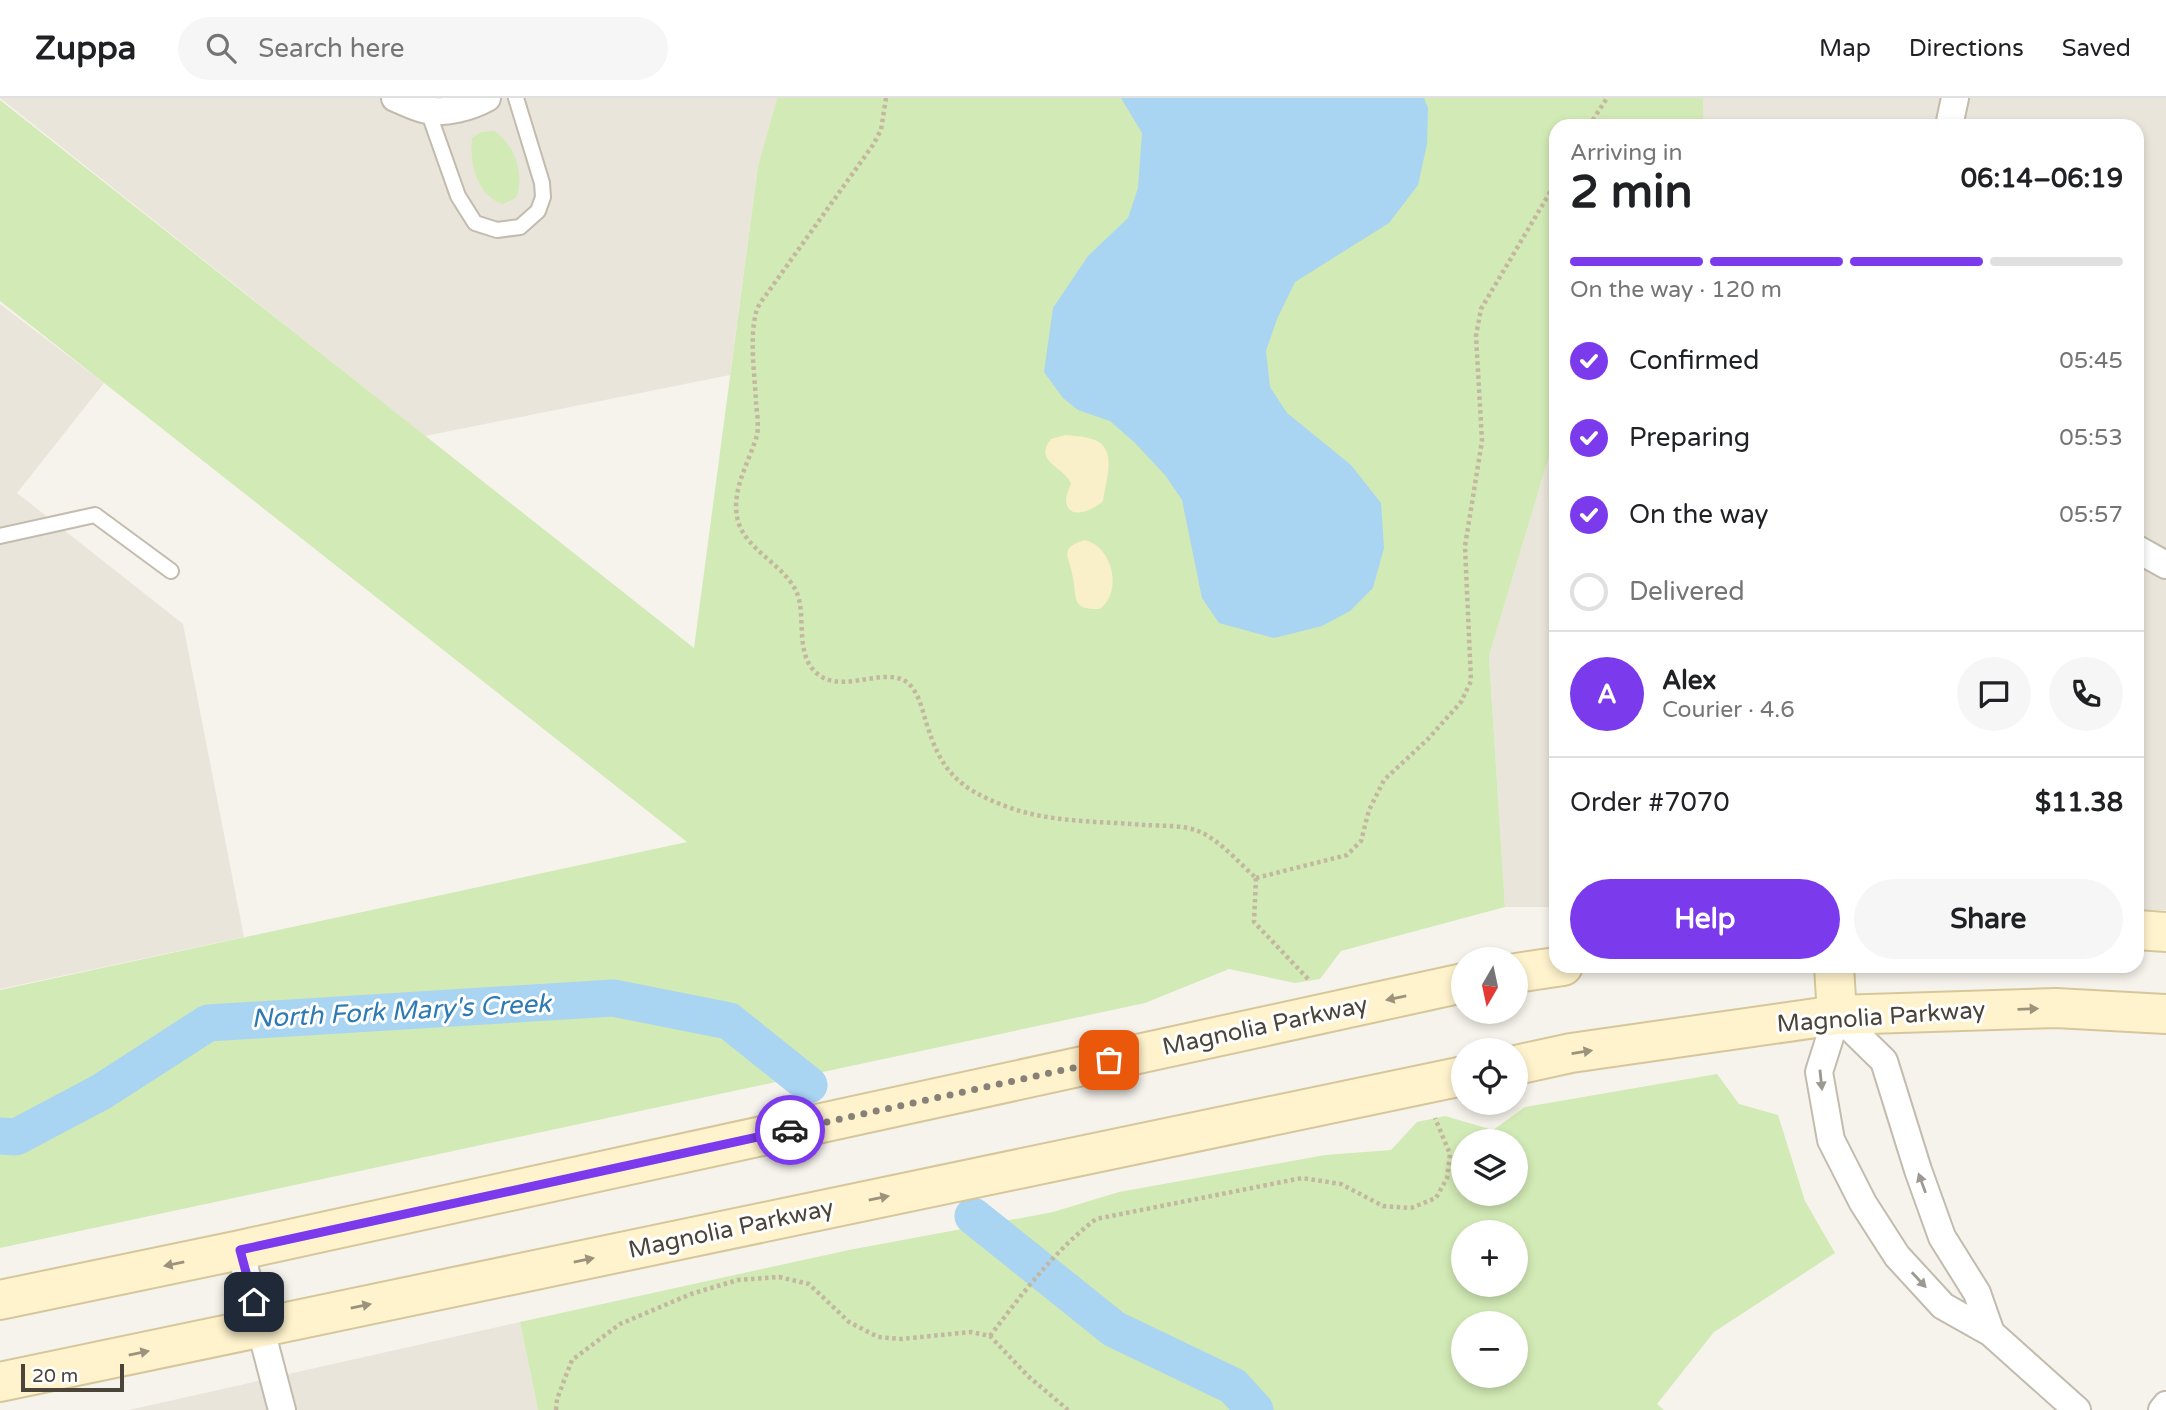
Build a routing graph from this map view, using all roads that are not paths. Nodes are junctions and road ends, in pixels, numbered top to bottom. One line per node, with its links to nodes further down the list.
1 (395, 98): 5 (street)
2 (516, 98): 5 (lane)
3 (1955, 98): 6 (street)
4 (483, 101): 5 (street)
5 (428, 111)
6 (1950, 119)
7 (0, 536): 10 (lane)
8 (2144, 553): 9 (street)
9 (2166, 565)
10 (171, 571)
11 (2144, 930): 12 (main road)
12 (2166, 932)
13 (1549, 968): 14 (main road)
14 (1528, 971)
15 (1834, 973): 18 (main road)
16 (1451, 986): 21 (main road, Magnolia Parkway, one-way to 21)
17 (2166, 1014): 18 (main road, Magnolia Parkway, one-way to 17)
18 (1837, 1015): 19 (main road, Magnolia Parkway, one-way to 18); 24 (street, one-way to 18); 24 (street, one-way to 24)
19 (1528, 1062)
20 (1451, 1079): 23 (main road, Magnolia Parkway, one-way to 20)
21 (240, 1250): 22 (main road, Magnolia Parkway, one-way to 22); 23 (street)
22 (0, 1300)
23 (261, 1327): 25 (main road, Magnolia Parkway, one-way to 23); 27 (street)
24 (1991, 1333): 28 (street)
25 (0, 1382)
26 (2166, 1405): 29 (street)
27 (282, 1410)
28 (2077, 1410)
29 (2162, 1410)

